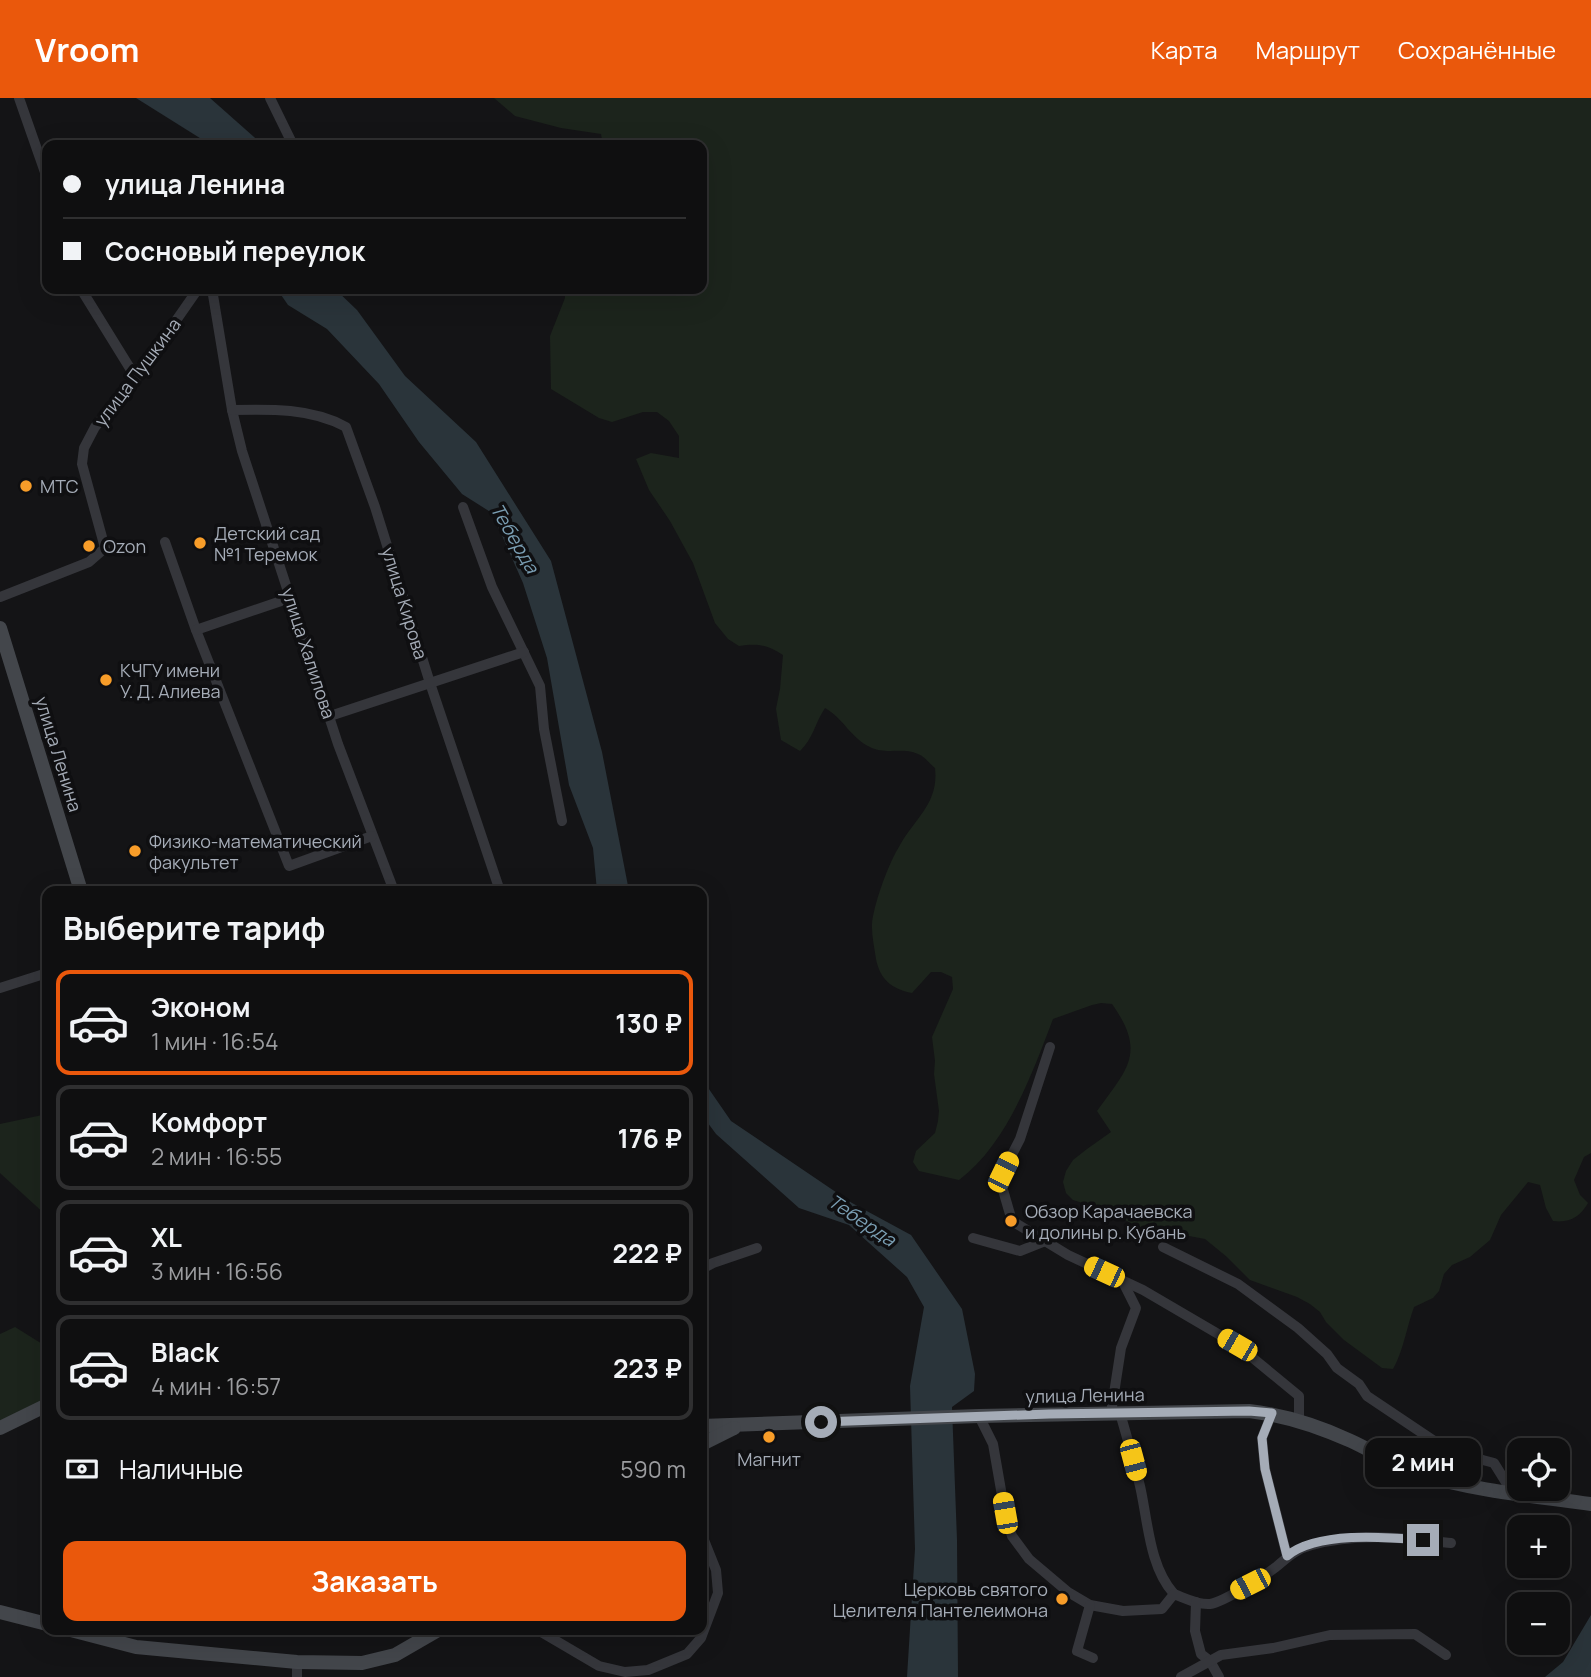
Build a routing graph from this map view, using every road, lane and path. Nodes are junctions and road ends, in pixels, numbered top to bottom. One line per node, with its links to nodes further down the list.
1 (19, 98): 4 (street)
2 (270, 98): 3 (street)
3 (291, 140)
4 (42, 160)
5 (84, 294): 8 (street)
6 (195, 294): 8 (street, улица Пушкина)
7 (213, 294): 9 (street, улица Халилова)
8 (136, 378): 12 (street, улица Пушкина)
9 (232, 410): 13 (street, улица Халилова); 17 (street, улица Кирова)
10 (463, 507): 16 (street)
11 (165, 542): 15 (street)
12 (0, 597)
13 (290, 598): 15 (street); 18 (street, улица Халилова)
14 (0, 628): 21 (main road, улица Ленина)
15 (196, 630): 20 (street)
16 (524, 652): 17 (street); 19 (street)
17 (430, 683): 18 (street); 23 (street, улица Кирова)
18 (330, 716): 20 (street, улица Халилова)
19 (562, 821)
20 (372, 836): 22 (street, улица Халилова)
21 (79, 886)
22 (392, 886)
23 (498, 886)
24 (42, 975): 25 (street)
25 (0, 988)
26 (1050, 1046): 28 (street)
27 (973, 1238): 28 (street)
28 (1045, 1241): 32 (street)
29 (1163, 1247): 42 (street)
30 (757, 1248): 31 (street)
31 (707, 1267)
32 (1122, 1280): 34 (street); 37 (street)
33 (42, 1407): 40 (main road)
34 (1115, 1413): 35 (main road, улица Ленина); 36 (main road, улица Ленина); 49 (street)
35 (1272, 1413): 37 (main road, улица Ленина); 48 (street)
36 (972, 1417): 38 (main road, улица Ленина); 51 (street)
37 (1298, 1421): 43 (main road, улица Ленина)
38 (742, 1424): 39 (main road, улица Ленина); 41 (main road, улица Ленина)
39 (707, 1426)
40 (0, 1428)
41 (707, 1442)
42 (1507, 1484)
43 (1507, 1491)
44 (1570, 1501): 45 (main road, улица Ленина)
45 (1591, 1504)
46 (1451, 1543): 48 (street)
47 (707, 1548): 53 (street)
48 (1287, 1556): 50 (street)
49 (1174, 1594): 50 (street); 51 (street)
50 (1196, 1602): 61 (street)
51 (1090, 1605): 60 (street)
52 (0, 1612): 54 (main road)
53 (707, 1622)
54 (42, 1623)
55 (90, 1635): 62 (main road)
56 (425, 1635): 62 (main road)
57 (546, 1635): 58 (street)
58 (702, 1635)
59 (1446, 1655): 61 (street)
60 (1093, 1658)
61 (1210, 1661): 63 (street); 64 (street)
62 (297, 1670)
63 (1181, 1677)
64 (1219, 1677)

